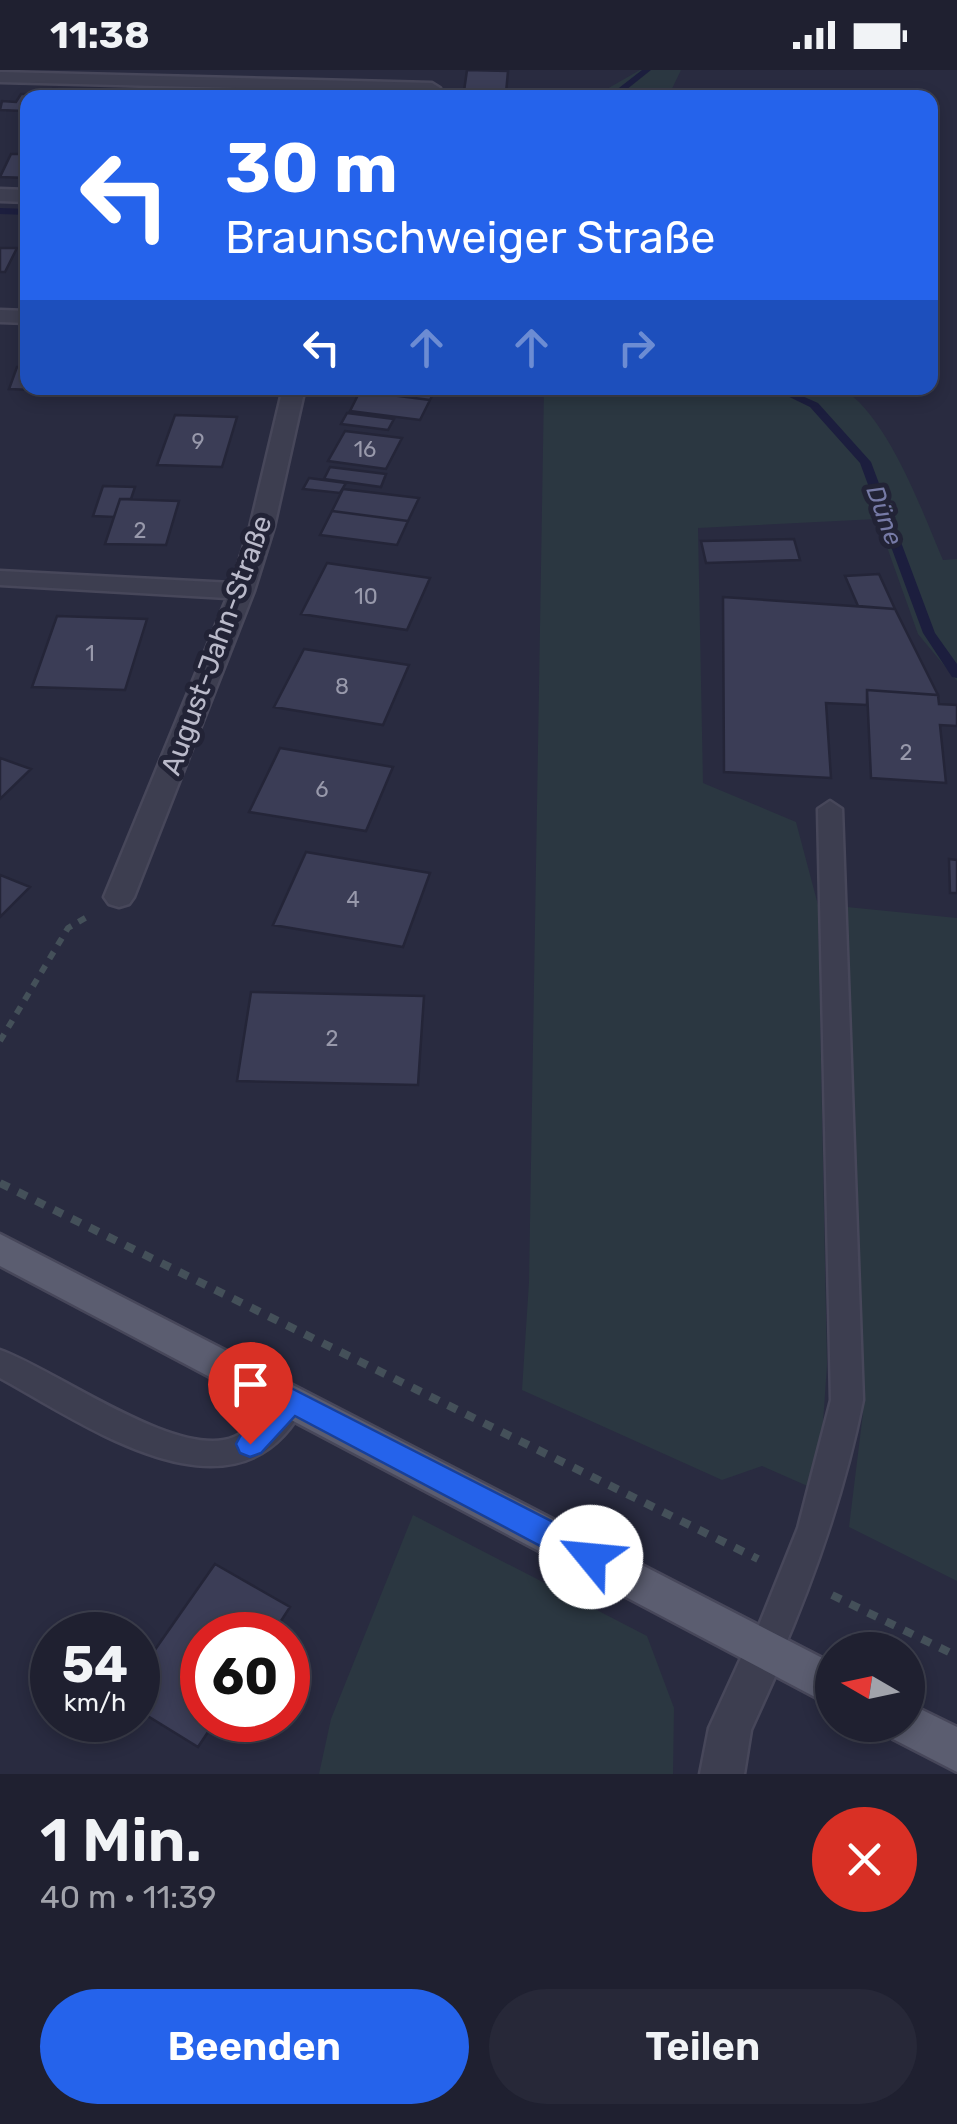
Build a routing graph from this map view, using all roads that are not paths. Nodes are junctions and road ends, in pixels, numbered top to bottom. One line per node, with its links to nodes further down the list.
1 (0, 77): 2 (street)
2 (432, 85)
3 (292, 395): 5 (street, August-Jahn-Straße)
4 (0, 578): 5 (street)
5 (242, 591): 7 (street, August-Jahn-Straße)
6 (830, 810): 11 (lane)
7 (120, 898)
8 (0, 1249): 10 (main road)
9 (0, 1363): 10 (lane)
10 (291, 1400): 11 (main road)
11 (766, 1650): 12 (main road); 15 (street)
12 (815, 1676)
13 (925, 1733): 14 (main road)
14 (957, 1750)
15 (722, 1774)

